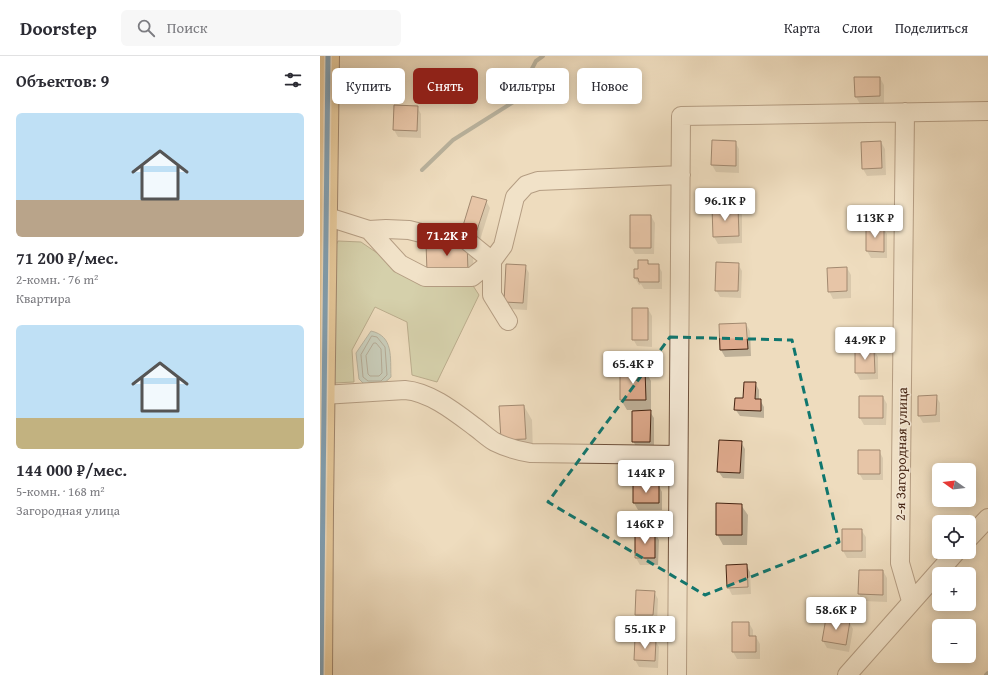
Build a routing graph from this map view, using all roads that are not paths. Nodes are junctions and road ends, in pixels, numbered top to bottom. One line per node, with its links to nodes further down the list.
1 (328, 56): 5 (main road)
2 (988, 111): 3 (street)
3 (905, 112): 4 (street); 14 (street, 2-я Загородная улица)
4 (681, 175): 7 (street); 10 (street)
5 (325, 216): 6 (street); 9 (main road)
6 (368, 230): 7 (street); 7 (street)
7 (492, 261): 8 (street)
8 (508, 321)
9 (322, 388): 10 (street); 15 (main road)
10 (678, 454): 16 (street)
11 (988, 518): 12 (street)
12 (976, 531)
13 (950, 559): 14 (street)
14 (911, 602): 17 (street)
15 (321, 675)
16 (677, 675)
17 (847, 675)

